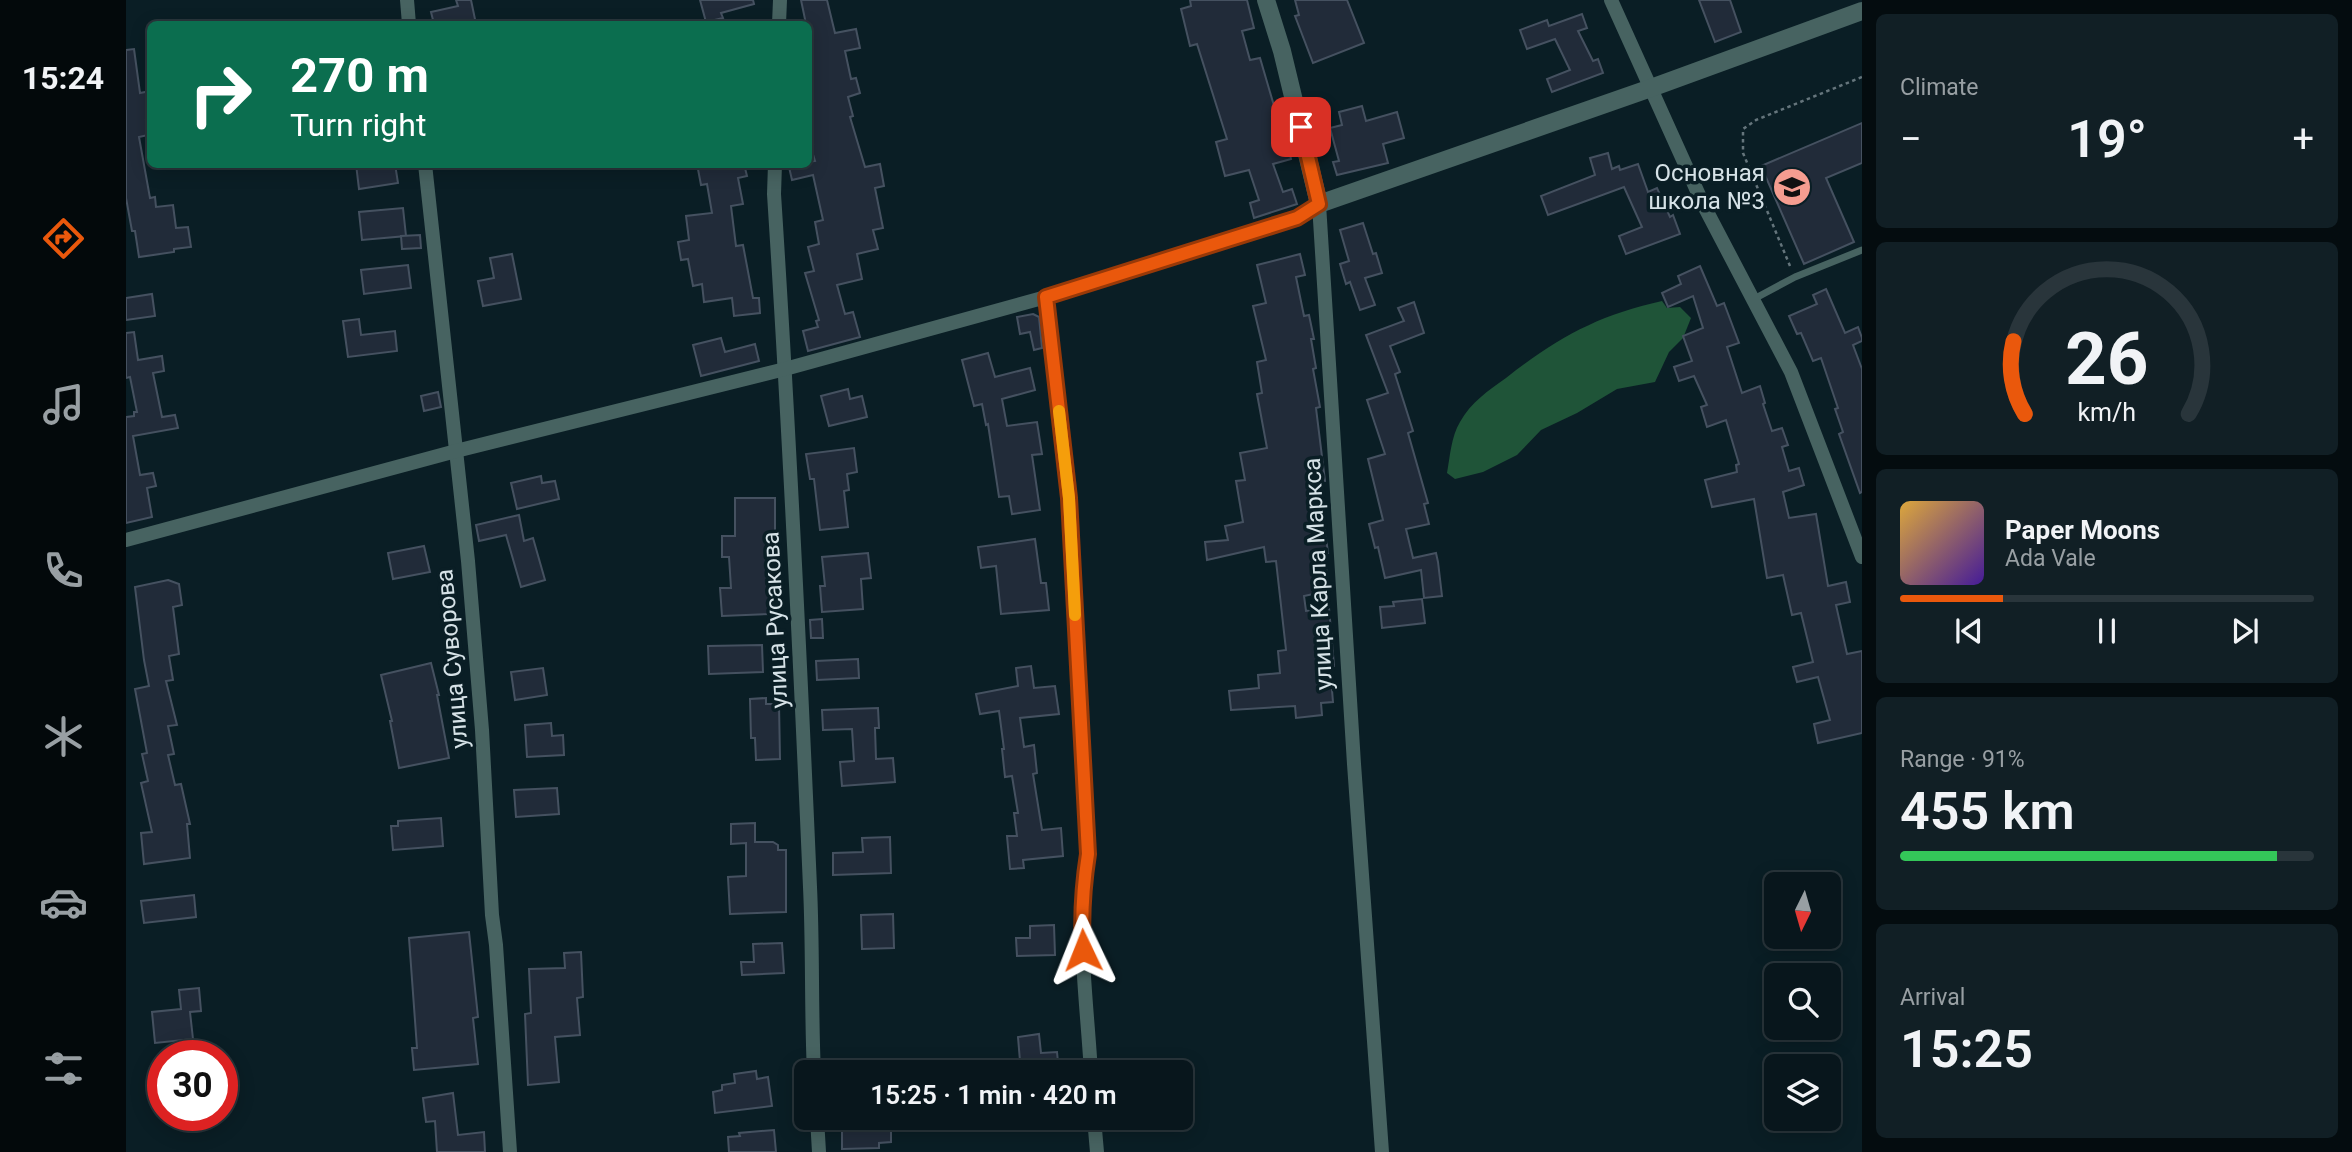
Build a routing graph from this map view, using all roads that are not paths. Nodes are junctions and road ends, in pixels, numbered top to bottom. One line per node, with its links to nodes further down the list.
1 (407, 0): 6 (street)
2 (780, 0): 7 (street)
3 (1266, 0): 11 (street, улица Карла Маркса)
4 (1611, 0): 8 (street)
5 (1862, 11): 8 (street)
6 (409, 21)
7 (779, 21)
8 (1651, 88): 11 (street); 14 (street)
9 (425, 168): 16 (street, улица Суворова)
10 (775, 168): 15 (street, улица Русакова)
11 (1319, 204): 13 (street); 26 (street, улица Карла Маркса)
12 (1862, 250): 14 (lane)
13 (1046, 297): 15 (street); 20 (street)
14 (1752, 300): 18 (street)
15 (785, 369): 16 (street); 19 (street, улица Русакова)
16 (456, 451): 17 (street); 23 (street, улица Суворова)
17 (126, 540)
18 (1862, 557)
19 (813, 1060)
20 (1090, 1060)
21 (818, 1130): 24 (street)
22 (1095, 1130): 25 (street)
23 (510, 1152)
24 (819, 1152)
25 (1097, 1152)
26 (1382, 1152)

